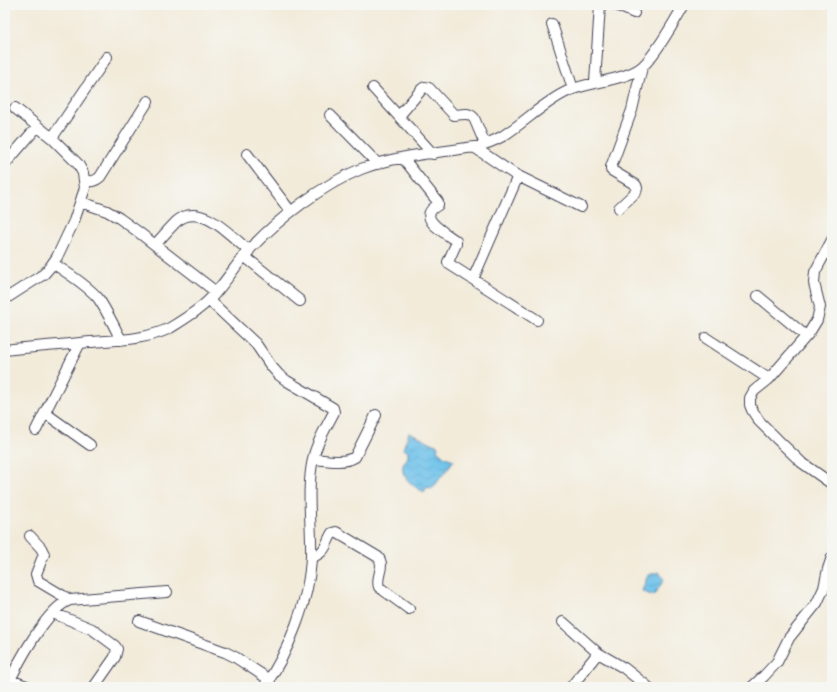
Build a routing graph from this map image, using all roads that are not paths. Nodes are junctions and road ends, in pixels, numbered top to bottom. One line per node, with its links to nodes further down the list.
1 (600, 5): 8 (street)
2 (616, 5): 4 (street)
3 (684, 5): 7 (street)
4 (634, 13)
5 (552, 24): 10 (street)
6 (107, 57): 16 (street)
7 (642, 67): 8 (street); 29 (street)
8 (595, 82): 10 (street)
9 (373, 88): 14 (street)
10 (573, 89): 17 (street)
11 (148, 101): 26 (street)
12 (15, 108): 15 (street)
13 (330, 115): 24 (street)
14 (399, 116): 17 (street); 21 (street)
15 (38, 127): 16 (street); 19 (street)
16 (52, 138): 26 (street)
17 (485, 144): 18 (street)
18 (474, 147): 21 (street); 25 (street)
19 (9, 153): 23 (street)
20 (247, 154): 30 (street)
21 (433, 154): 22 (street)
22 (403, 158): 24 (street); 35 (street)
23 (5, 164)
24 (378, 164): 30 (street)
25 (518, 176): 28 (street); 35 (street)
26 (84, 180): 27 (street)
27 (81, 202): 32 (street); 34 (street)
28 (581, 207)
29 (619, 208)
30 (292, 212): 33 (street)
31 (832, 240): 42 (street)
32 (156, 245): 33 (street); 36 (street)
33 (247, 253): 36 (street); 40 (street)
34 (53, 263): 38 (street); 44 (street)
35 (473, 279): 41 (street)
36 (216, 292): 39 (street)
37 (758, 296): 42 (street)
38 (5, 299)
39 (209, 300): 44 (street); 52 (street)
40 (300, 301)
41 (537, 320)
42 (806, 336): 47 (street)
43 (706, 338): 47 (street)
44 (121, 340): 45 (street)
45 (80, 343): 46 (street); 48 (street)
46 (5, 350)
47 (769, 379): 53 (street)
48 (45, 413): 50 (street); 51 (street)
49 (376, 415): 52 (street)
50 (36, 430)
51 (90, 445)
52 (313, 459): 56 (street)
53 (832, 484)
54 (30, 536): 59 (street)
55 (832, 557): 57 (street)
56 (311, 558): 60 (street); 65 (street)
57 (830, 569): 71 (street)
58 (167, 592): 59 (street)
59 (70, 600): 61 (street)
60 (409, 609)
61 (53, 613): 66 (street); 68 (street)
62 (139, 621): 65 (street)
63 (563, 622): 64 (street)
64 (598, 652): 69 (street); 70 (street)
65 (267, 683)
66 (9, 684): 67 (street)
67 (29, 687)
68 (94, 687)
69 (571, 687)
70 (648, 687)
71 (752, 687)

